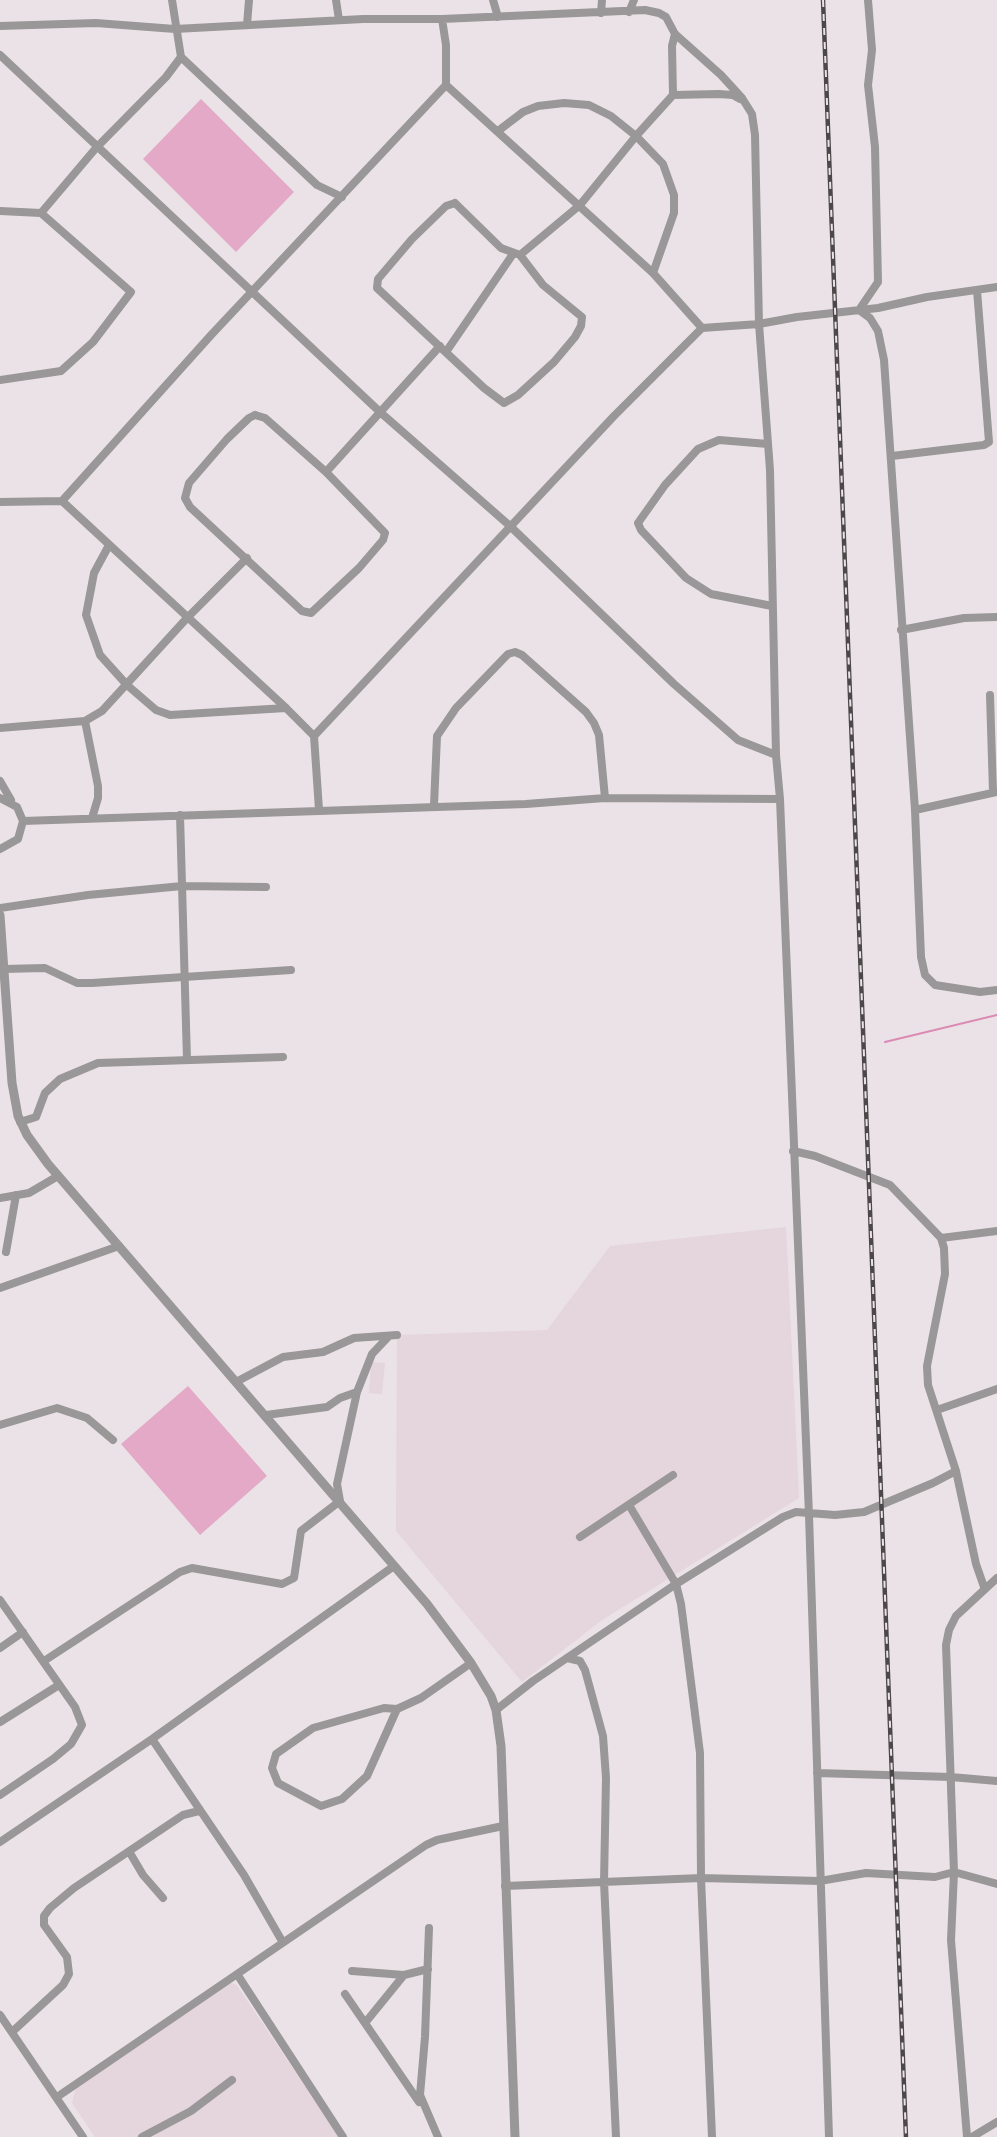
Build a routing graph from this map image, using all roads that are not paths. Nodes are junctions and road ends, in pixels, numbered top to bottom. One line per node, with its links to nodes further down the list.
1 (172, 0): 15 (street)
2 (249, 0): 13 (street)
3 (336, 0): 12 (street)
4 (493, 0): 10 (street)
5 (602, 0): 9 (street)
6 (634, 0): 8 (street)
7 (868, 0): 34 (street)
8 (629, 12): 9 (street); 16 (street)
9 (601, 14): 10 (street)
10 (498, 17): 11 (street)
11 (442, 19): 12 (street); 19 (street)
12 (339, 20): 13 (street)
13 (247, 25): 15 (street)
14 (0, 26): 15 (street)
15 (175, 29): 18 (street)
16 (675, 34): 20 (street); 21 (street)
17 (0, 55): 24 (street)
18 (181, 57): 24 (street); 25 (street)
19 (446, 86): 22 (street); 25 (street)
20 (673, 95): 21 (street); 23 (street)
21 (747, 105): 35 (street)
22 (498, 131): 23 (street); 26 (street)
23 (636, 136): 26 (street); 30 (street)
24 (96, 148): 28 (street); 33 (street)
25 (342, 197): 33 (street)
26 (580, 206): 29 (street); 30 (street)
27 (0, 210): 28 (street)
28 (41, 213): 38 (street)
29 (516, 254): 37 (street); 37 (street); 37 (street)
30 (653, 273): 36 (street)
31 (997, 287): 32 (street)
32 (977, 290): 34 (street); 40 (street)
33 (252, 292): 39 (street); 45 (street)
34 (859, 310): 35 (street); 42 (street)
35 (759, 324): 36 (street); 41 (street)
36 (702, 328): 46 (street)
37 (443, 349): 39 (street)
38 (0, 380)
39 (380, 412): 43 (street); 46 (street)
40 (994, 436): 42 (street)
41 (768, 444): 49 (street); 49 (street)
42 (892, 456): 52 (street)
43 (326, 472): 48 (street); 48 (street)
44 (0, 501): 45 (street)
45 (62, 501): 47 (street)
46 (510, 526): 58 (street); 59 (street)
47 (108, 547): 51 (street); 53 (street)
48 (247, 558): 51 (street)
49 (772, 606): 59 (street)
50 (997, 616): 52 (street)
51 (188, 618): 53 (street); 55 (street)
52 (901, 630): 68 (street)
53 (127, 685): 55 (street); 56 (street)
54 (990, 695): 61 (street)
55 (286, 708): 58 (street)
56 (85, 721): 57 (street); 70 (street)
57 (0, 728)
58 (314, 736): 67 (street)
59 (776, 756): 64 (street)
60 (0, 781): 65 (street)
61 (995, 792): 68 (street)
62 (0, 798): 65 (street)
63 (605, 798): 64 (street); 66 (street); 66 (street)
64 (780, 799): 85 (street)
65 (13, 803): 71 (street)
66 (435, 806): 67 (street)
67 (319, 810): 69 (street)
68 (915, 810): 80 (street)
69 (180, 815): 70 (street); 73 (street)
70 (92, 819): 71 (street)
71 (23, 821): 72 (street)
72 (0, 849)
73 (182, 886): 74 (street); 75 (street); 79 (street)
74 (266, 886)
75 (0, 908)
76 (0, 915): 77 (street)
77 (3, 969): 79 (street); 81 (street)
78 (291, 970): 79 (street)
79 (186, 975): 83 (street)
80 (997, 990)
81 (3, 1011): 84 (street)
82 (283, 1058): 83 (street)
83 (187, 1060): 84 (street)
84 (20, 1122): 86 (street)
85 (793, 1152): 90 (street); 105 (street)
86 (58, 1176): 87 (street); 91 (street)
87 (16, 1195): 88 (street); 92 (street)
88 (0, 1198)
89 (997, 1231): 90 (street)
90 (941, 1238): 97 (street)
91 (119, 1246): 93 (street); 94 (street)
92 (6, 1252)
93 (0, 1288)
94 (236, 1382): 96 (street); 98 (street)
95 (997, 1389): 97 (street)
96 (357, 1392): 98 (street); 103 (street)
97 (937, 1410): 101 (street)
98 (266, 1415): 103 (street)
99 (0, 1425): 100 (street)
100 (113, 1440)
101 (956, 1470): 105 (street); 110 (street)
102 (673, 1475): 104 (street)
103 (340, 1501): 107 (street); 115 (street)
104 (628, 1505): 106 (street); 109 (street)
105 (809, 1515): 109 (street); 122 (street)
106 (580, 1536)
107 (394, 1566): 116 (street); 121 (street)
108 (997, 1578): 110 (street)
109 (676, 1584): 114 (street); 131 (street)
110 (984, 1587): 123 (street)
111 (0, 1600): 112 (street)
112 (23, 1632): 113 (street); 115 (street)
113 (0, 1648)
114 (567, 1658): 119 (street); 132 (street)
115 (44, 1661): 117 (street)
116 (471, 1663): 118 (street); 119 (street)
117 (58, 1685): 120 (street); 125 (street)
118 (397, 1709): 118 (street)
119 (496, 1710): 127 (street)
120 (0, 1722)
121 (152, 1739): 126 (street); 128 (street)
122 (817, 1773): 123 (street); 133 (street)
123 (951, 1777): 124 (street); 130 (street)
124 (997, 1781)
125 (0, 1795)
126 (200, 1811): 129 (street); 138 (street)
127 (503, 1826): 135 (street); 138 (street)
128 (0, 1842)
129 (130, 1853): 136 (street); 146 (street)
130 (954, 1872): 133 (street); 134 (street); 159 (street)
131 (701, 1878): 132 (street); 133 (street); 157 (street)
132 (604, 1881): 135 (street); 156 (street)
133 (820, 1881): 158 (street)
134 (997, 1884)
135 (505, 1886): 155 (street)
136 (163, 1898)
137 (429, 1928): 139 (street)
138 (282, 1941): 141 (street)
139 (428, 1969): 142 (street); 149 (street)
140 (352, 1971): 142 (street)
141 (237, 1974): 148 (street); 153 (street)
142 (404, 1975): 145 (street)
143 (345, 1994): 145 (street)
144 (0, 2015): 146 (street)
145 (365, 2023): 149 (street)
146 (12, 2032): 148 (street)
147 (232, 2080): 152 (street)
148 (57, 2097): 151 (street)
149 (423, 2109): 154 (street)
150 (997, 2122): 160 (street)
151 (83, 2137)
152 (142, 2137)
153 (344, 2137)
154 (438, 2137)
155 (515, 2137)
156 (616, 2137)
157 (712, 2137)
158 (829, 2137)
159 (967, 2137)
160 (972, 2137)

